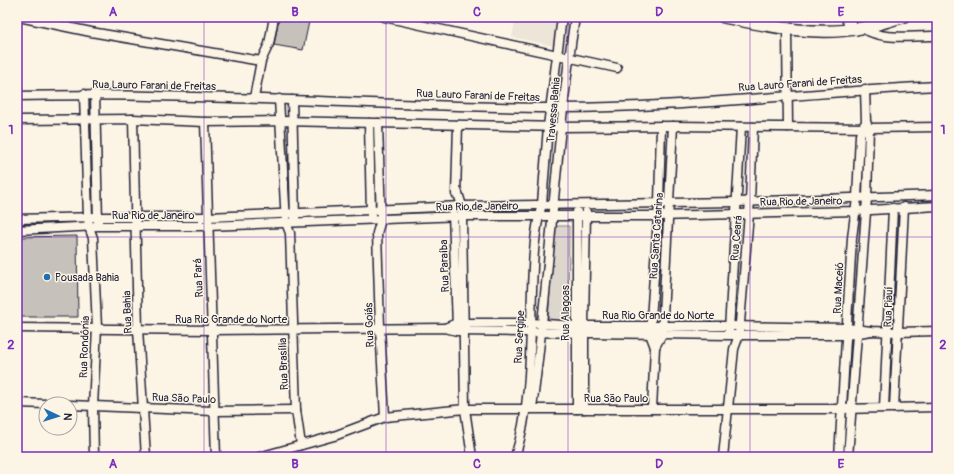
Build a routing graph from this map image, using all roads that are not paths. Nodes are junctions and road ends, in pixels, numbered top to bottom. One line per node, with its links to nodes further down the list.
1 (19, 17): 14 (street)
2 (274, 17): 14 (street)
3 (384, 17): 12 (street)
4 (562, 17): 12 (street, Travessa Bahia)
5 (575, 17): 13 (street, Travessa Bahia)
6 (724, 17): 10 (main road)
7 (847, 17): 9 (main road)
8 (903, 17): 9 (main road)
9 (865, 25): 10 (main road); 11 (street)
10 (788, 30): 21 (street)
11 (937, 36)
12 (556, 55): 13 (street); 26 (street, Travessa Bahia)
13 (569, 58): 15 (street); 25 (street, Travessa Bahia)
14 (261, 61): 22 (street)
15 (617, 68)
16 (937, 86): 17 (street, Rua Lauro Farani de Freitas)
17 (865, 89): 21 (street, Rua Lauro Farani de Freitas); 40 (street, Rua Maceió)
18 (84, 94): 19 (street, Rua Lauro Farani de Freitas); 20 (street, Rua Lauro Farani de Freitas); 28 (street, Rua Rondônia)
19 (95, 94): 22 (street, Rua Lauro Farani de Freitas); 29 (street, Rua Rondônia)
20 (17, 96)
21 (787, 96): 25 (street, Rua Lauro Farani de Freitas); 44 (street)
22 (254, 98): 23 (street, Rua Lauro Farani de Freitas)
23 (280, 99): 24 (street, Rua Lauro Farani de Freitas); 31 (street, Rua Brasília)
24 (292, 100): 26 (street, Rua Lauro Farani de Freitas); 33 (street, Rua Brasília)
25 (564, 107): 26 (street, Rua Lauro Farani de Freitas); 41 (street, Travessa Bahia)
26 (550, 108): 37 (street, Travessa Bahia)
27 (134, 118): 29 (street); 32 (street); 83 (street, Rua Bahia)
28 (85, 119): 29 (street); 30 (street); 81 (street, Rua Rondônia)
29 (95, 119): 82 (street, Rua Rondônia)
30 (17, 120)
31 (282, 121): 32 (street); 33 (street); 72 (street, Rua Brasília)
32 (205, 122): 90 (street, Rua Pará)
33 (292, 122): 34 (street); 73 (street, Rua Brasília)
34 (369, 123): 35 (street); 69 (street, Rua Goiás)
35 (378, 123): 36 (street); 67 (street, Rua Goiás)
36 (458, 125): 37 (street); 50 (street, Rua Paraíba)
37 (548, 126): 41 (street); 58 (street, Travessa Bahia)
38 (660, 126): 39 (street); 41 (street); 46 (street, Rua Santa Catarina)
39 (673, 126): 42 (street); 47 (street, Rua Santa Catarina)
40 (865, 126): 44 (street); 45 (street); 52 (street, Rua Maceió); 53 (street, Rua Maceió)
41 (562, 127): 59 (street, Travessa Bahia)
42 (740, 127): 43 (street); 48 (street, Rua Ceará)
43 (753, 127): 44 (street); 49 (street, Rua Ceará)
44 (788, 127)
45 (937, 127)
46 (659, 162): 47 (street); 56 (street, Rua Santa Catarina)
47 (672, 162): 57 (street, Rua Santa Catarina)
48 (739, 165): 49 (street); 55 (street, Rua Ceará)
49 (750, 165): 54 (street, Rua Ceará)
50 (457, 190): 62 (street, Rua Paraíba); 63 (street, Rua Paraíba)
51 (937, 195): 53 (street, Rua Rio de Janeiro)
52 (856, 198): 53 (street, Rua Rio de Janeiro); 54 (street, Rua Rio de Janeiro); 70 (street, Rua Maceió)
53 (867, 198): 68 (street, Rua Maceió)
54 (750, 201): 55 (street, Rua Rio de Janeiro); 71 (street, Rua Ceará)
55 (737, 202): 57 (street, Rua Rio de Janeiro); 74 (street, Rua Ceará)
56 (658, 203): 57 (street, Rua Rio de Janeiro); 61 (street, Rua Rio de Janeiro); 80 (street, Rua Santa Catarina)
57 (670, 203): 75 (street, Rua Santa Catarina)
58 (542, 204): 59 (street, Rua Rio de Janeiro); 63 (street, Rua Rio de Janeiro); 85 (street, Travessa Bahia)
59 (555, 205): 60 (street, Rua Rio de Janeiro); 77 (street, Travessa Bahia)
60 (578, 205): 61 (street, Rua Rio de Janeiro); 78 (street, Rua Alagoas)
61 (586, 205): 79 (street, Rua Alagoas)
62 (452, 206): 63 (street, Rua Rio de Janeiro); 67 (street, Rua Rio de Janeiro); 84 (street, Rua Paraíba)
63 (462, 206): 76 (street, Rua Paraíba)
64 (937, 206): 65 (street, Rua Rio de Janeiro)
65 (904, 207): 66 (street, Rua Rio de Janeiro); 100 (street, Rua Piauí)
66 (893, 208): 68 (street, Rua Rio de Janeiro); 99 (street, Rua Piauí)
67 (380, 210): 69 (street, Rua Rio de Janeiro); 88 (street, Rua Goiás)
68 (866, 210): 70 (street, Rua Rio de Janeiro); 98 (street, Rua Maceió)
69 (371, 211): 73 (street, Rua Rio de Janeiro); 89 (street, Rua Goiás)
70 (855, 211): 71 (street, Rua Rio de Janeiro); 97 (street, Rua Maceió)
71 (749, 213): 74 (street, Rua Rio de Janeiro); 123 (street, Rua Ceará)
72 (286, 214): 73 (street, Rua Rio de Janeiro); 90 (street, Rua Rio de Janeiro); 91 (street, Rua Brasília)
73 (295, 214): 91 (street, Rua Brasília)
74 (736, 214): 75 (street, Rua Rio de Janeiro); 111 (street, Rua Ceará)
75 (669, 215): 80 (street, Rua Rio de Janeiro); 108 (street, Rua Santa Catarina)
76 (462, 216): 84 (street, Rua Rio de Janeiro); 85 (street, Rua Rio de Janeiro); 113 (street, Rua Paraíba)
77 (552, 216): 78 (street, Rua Rio de Janeiro); 85 (street, Rua Rio de Janeiro); 102 (street, Rua Sergipe)
78 (577, 216): 79 (street, Rua Rio de Janeiro); 119 (street, Rua Alagoas)
79 (586, 216): 80 (street, Rua Rio de Janeiro); 119 (street, Rua Alagoas)
80 (658, 216): 107 (street, Rua Santa Catarina)
81 (88, 217): 82 (street, Rua Rio de Janeiro); 87 (street, Rua Rio de Janeiro); 92 (street, Rua Rondônia)
82 (98, 217): 83 (street, Rua Rio de Janeiro); 92 (street, Rua Rondônia)
83 (134, 217): 90 (street, Rua Rio de Janeiro); 93 (street, Rua Bahia)
84 (453, 217): 88 (street, Rua Rio de Janeiro); 113 (street, Rua Paraíba)
85 (538, 217): 101 (street, Rua Sergipe)
86 (17, 219): 87 (street, Rua Rio de Janeiro)
87 (29, 219): 94 (street)
88 (381, 220): 89 (street, Rua Rio de Janeiro); 96 (street, Rua Goiás)
89 (372, 221): 91 (street, Rua Rio de Janeiro); 96 (street, Rua Goiás)
90 (207, 222): 91 (street, Rua Rio de Janeiro); 93 (street, Rua Rio de Janeiro); 117 (street, Rua Pará)
91 (290, 223): 118 (street, Rua Brasília)
92 (93, 227): 93 (street, Rua Rio de Janeiro); 94 (street, Rua Rio de Janeiro); 115 (street, Rua Rondônia)
93 (134, 227): 116 (street, Rua Bahia)
94 (30, 229): 95 (street, Rua Rio de Janeiro)
95 (17, 230)
96 (377, 233): 112 (street, Rua Goiás)
97 (852, 238): 98 (street); 103 (street, Rua Maceió)
98 (864, 238): 104 (street, Rua Maceió)
99 (891, 239): 100 (street); 105 (street, Rua Piauí)
100 (902, 239): 106 (street, Rua Piauí)
101 (533, 270): 102 (street); 109 (street, Rua Sergipe)
102 (547, 270): 110 (street, Rua Sergipe)
103 (850, 277): 104 (street); 124 (street, Rua Maceió)
104 (860, 277): 125 (street, Rua Maceió)
105 (888, 284): 106 (street); 127 (street, Rua Piauí)
106 (900, 284): 128 (street, Rua Piauí)
107 (652, 290): 108 (street); 120 (street, Rua Santa Catarina)
108 (664, 290): 121 (street, Rua Santa Catarina)
109 (531, 323): 110 (street, Rua Rio Grande do Norte); 113 (street, Rua Rio Grande do Norte); 129 (street, Rua Sergipe)
110 (544, 323): 119 (street, Rua Rio Grande do Norte); 130 (street, Rua Sergipe)
111 (730, 326): 122 (street, Rua Rio Grande do Norte); 123 (street, Rua Rio Grande do Norte); 131 (street, Rua Ceará)
112 (380, 327): 113 (street, Rua Rio Grande do Norte); 118 (street, Rua Rio Grande do Norte); 151 (street, Rua Goiás)
113 (461, 327): 129 (street, Rua Rio Grande do Norte); 143 (street)
114 (17, 328): 115 (street, Rua Rio Grande do Norte)
115 (96, 328): 116 (street, Rua Rio Grande do Norte); 137 (street, Rua Rondônia)
116 (138, 329): 117 (street, Rua Rio Grande do Norte); 138 (street, Rua Bahia)
117 (212, 330): 118 (street, Rua Rio Grande do Norte); 149 (street, Rua Pará)
118 (293, 330): 150 (street, Rua Brasília)
119 (580, 330): 120 (street, Rua Rio Grande do Norte); 130 (street, Rua Rio Grande do Norte); 145 (street, Rua Alagoas)
120 (650, 330): 121 (street, Rua Rio Grande do Norte); 132 (street, Rua Santa Catarina)
121 (662, 330): 122 (street, Rua Rio Grande do Norte); 132 (street, Rua Santa Catarina)
122 (700, 331): 131 (street, Rua Rio Grande do Norte)
123 (740, 331): 124 (street, Rua Rio Grande do Norte); 131 (street, Rua Rio Grande do Norte); 133 (street, Rua Ceará)
124 (846, 331): 125 (street, Rua Rio Grande do Norte); 148 (street, Rua Maceió)
125 (858, 331): 127 (street, Rua Rio Grande do Norte); 140 (street, Rua Maceió)
126 (937, 331): 128 (street, Rua Rio Grande do Norte)
127 (887, 332): 128 (street, Rua Rio Grande do Norte); 141 (street, Rua Piauí)
128 (898, 332): 142 (street, Rua Piauí)
129 (530, 333): 130 (street, Rua Rio Grande do Norte); 144 (street, Rua Sergipe)
130 (542, 333): 144 (street, Rua Sergipe)
131 (729, 335): 133 (street, Rua Ceará)
132 (655, 347): 146 (street, Rua Santa Catarina)
133 (734, 349): 147 (street, Rua Ceará)
134 (17, 403): 135 (street)
135 (38, 404)
136 (78, 405): 137 (street, Rua São Paulo)
137 (93, 406): 138 (street, Rua São Paulo); 153 (street, Rua Rondônia)
138 (142, 407): 149 (street, Rua São Paulo); 154 (street, Rua Bahia)
139 (937, 407): 142 (street, Rua São Paulo)
140 (851, 408): 141 (street, Rua São Paulo); 148 (street, Rua São Paulo); 161 (street, Rua Maceió)
141 (884, 408): 142 (street, Rua São Paulo)
142 (894, 408)
143 (465, 409): 144 (street, Rua São Paulo); 151 (street, Rua São Paulo); 157 (street)
144 (529, 409): 145 (street, Rua São Paulo); 158 (street, Rua Sergipe)
145 (581, 409): 146 (street, Rua São Paulo)
146 (652, 409): 147 (street, Rua São Paulo)
147 (726, 409): 148 (street, Rua São Paulo); 159 (street, Rua Ceará)
148 (841, 409): 160 (street, Rua Maceió)
149 (213, 410): 150 (street, Rua São Paulo); 155 (street, Rua Pará)
150 (296, 410): 152 (street, Rua Brasília)
151 (386, 417): 152 (street, Rua São Paulo)
152 (301, 445): 156 (street, Rua São Paulo)
153 (94, 457)
154 (146, 457)
155 (216, 457)
156 (259, 457)
157 (472, 457)
158 (515, 457)
159 (723, 457)
160 (839, 457)
161 (848, 457)

